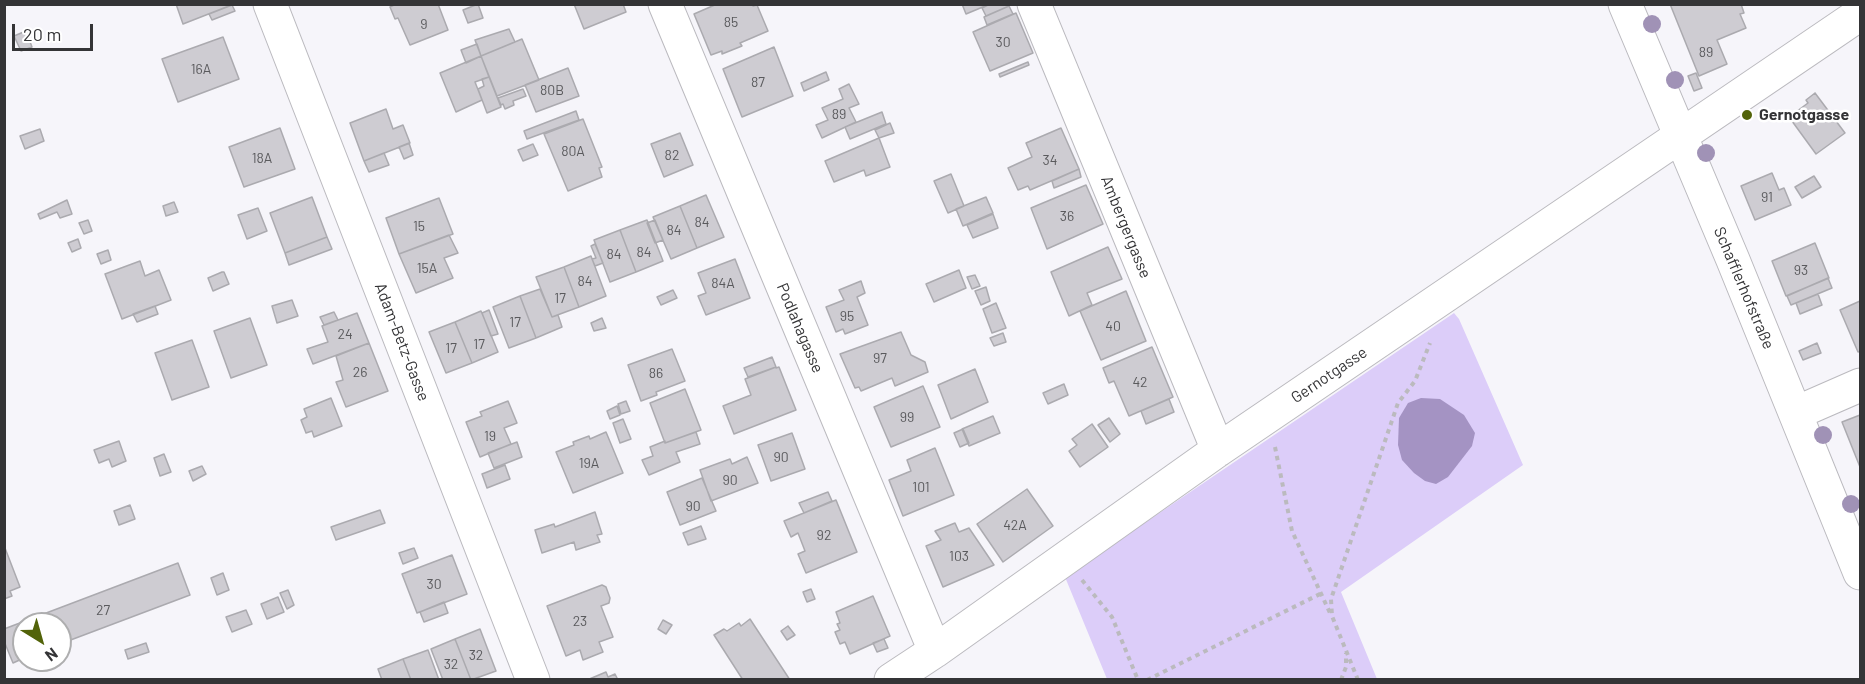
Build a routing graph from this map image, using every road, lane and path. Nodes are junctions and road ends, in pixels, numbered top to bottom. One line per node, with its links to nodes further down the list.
1 (270, 4): 18 (street, Adam-Betz-Gasse)
2 (665, 4): 17 (street, Podlahagasse)
3 (1034, 4): 11 (street, Ambergergasse)
4 (1625, 4): 6 (street, Schafflerhofstraße)
5 (1860, 14): 6 (street, Gernotgasse)
6 (1680, 136): 9 (street, Schafflerhofstraße); 10 (street, Gernotgasse)
7 (1432, 338): 15 (path)
8 (1860, 385): 9 (street)
9 (1796, 413): 13 (street, Schafflerhofstraße)
10 (1268, 416): 11 (street, Gernotgasse); 14 (path)
11 (1218, 450): 12 (street, Gernotgasse)
12 (1065, 559): 17 (street, Gernotgasse); 20 (path)
13 (1860, 573)
14 (1322, 594): 15 (path); 21 (path)
15 (1332, 616): 16 (path)
16 (1346, 649): 22 (path); 23 (path)
17 (935, 651): 19 (street, Gernotgasse)
18 (533, 680)
19 (891, 680)
20 (1138, 680)
21 (1147, 680)
22 (1341, 680)
23 (1358, 680)

